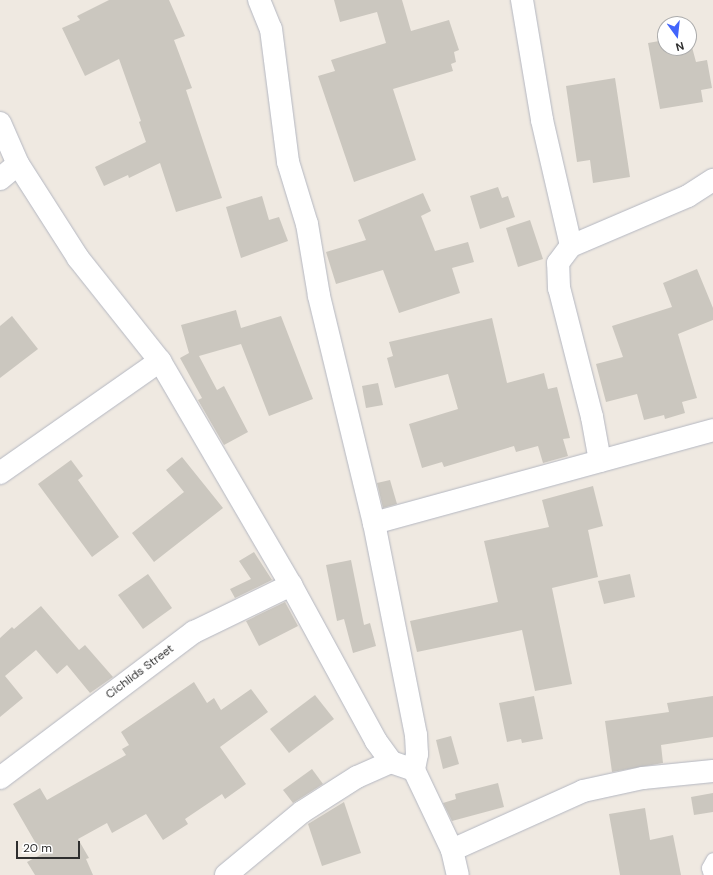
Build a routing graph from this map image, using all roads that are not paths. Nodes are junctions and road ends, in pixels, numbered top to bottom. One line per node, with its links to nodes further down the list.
1 (260, 0): 12 (street)
2 (522, 0): 7 (street)
3 (0, 123): 4 (street)
4 (18, 164): 5 (street); 8 (street)
5 (0, 179)
6 (713, 180): 7 (street)
7 (571, 246): 10 (street)
8 (160, 360): 11 (street); 13 (street)
9 (713, 430): 10 (street)
10 (600, 461): 12 (street)
11 (0, 473)
12 (374, 523): 15 (street)
13 (291, 585): 14 (street); 17 (street, Cichlids Street)
14 (391, 762): 15 (street); 20 (street)
15 (414, 770): 18 (street)
16 (713, 771): 18 (street)
17 (0, 778)
18 (452, 850): 21 (street)
19 (713, 859): 22 (lane)
20 (226, 875)
21 (458, 875)
22 (710, 875)

